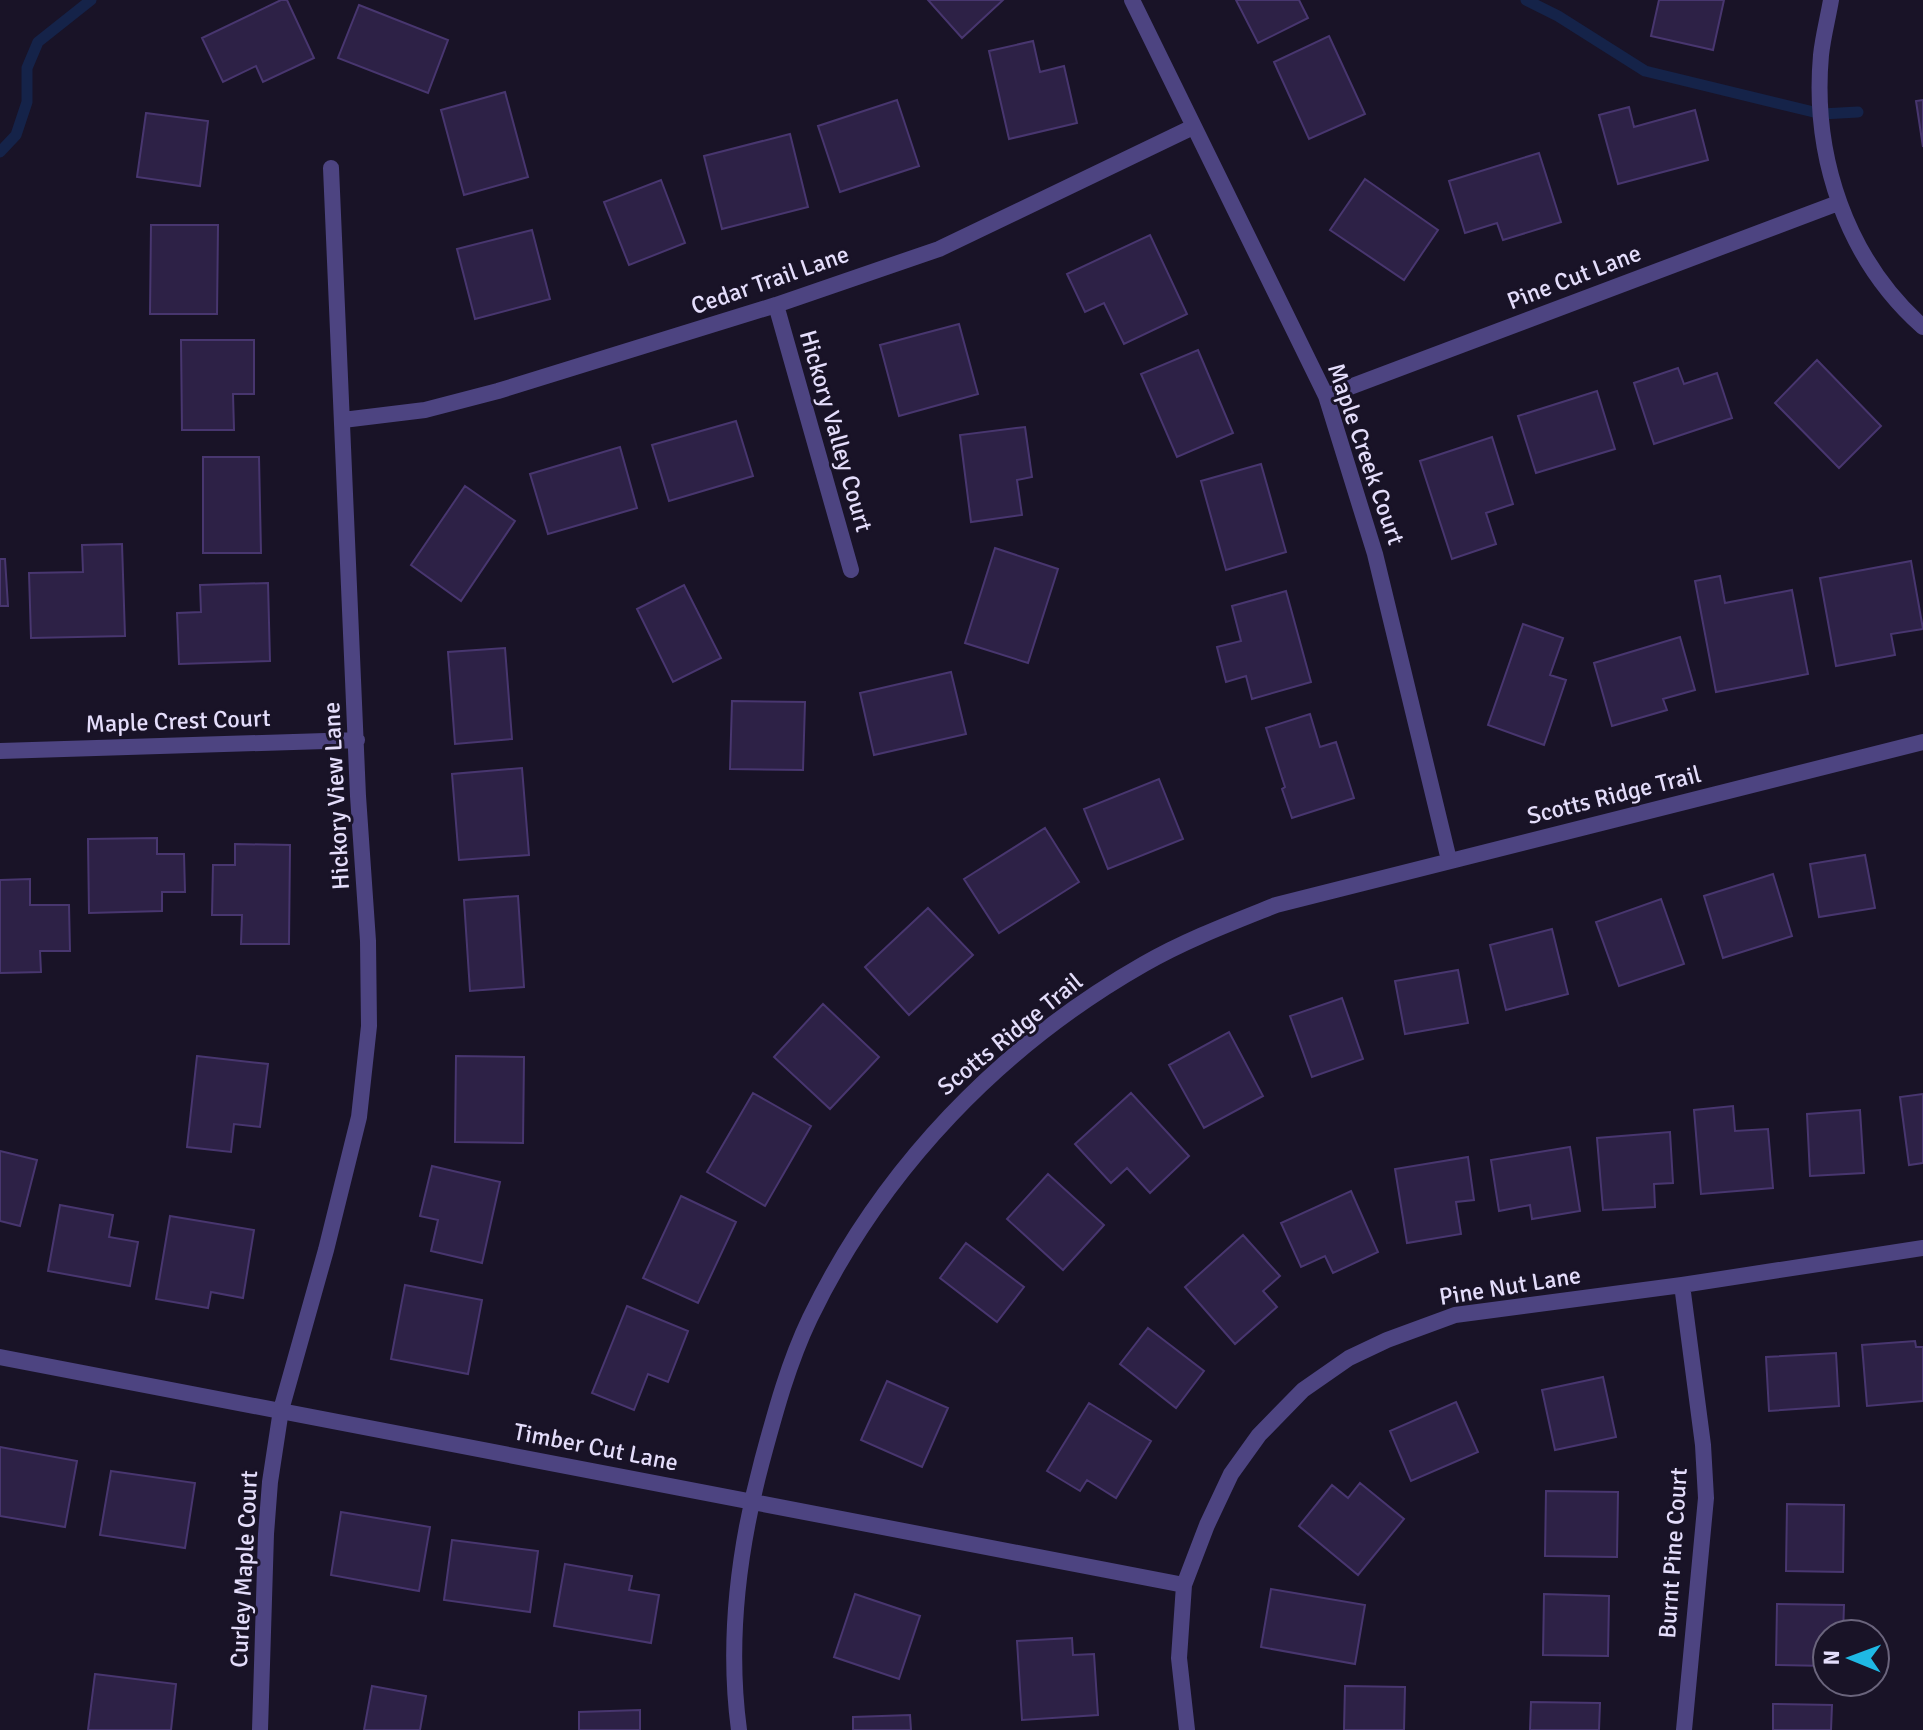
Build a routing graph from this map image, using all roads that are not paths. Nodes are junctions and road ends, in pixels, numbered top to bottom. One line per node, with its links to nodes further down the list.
1 (1132, 0): 3 (street, Maple Creek Court)
2 (1831, 0): 5 (street)
3 (1193, 127): 6 (street, Cedar Trail Lane); 8 (street, Maple Creek Court)
4 (331, 168): 9 (street, Hickory View Lane)
5 (1838, 203): 7 (street); 8 (street, Pine Cut Lane)
6 (776, 305): 9 (street, Cedar Trail Lane); 10 (street, Hickory Valley Court)
7 (1923, 327)
8 (1326, 396): 14 (street, Maple Creek Court)
9 (343, 420): 11 (street, Hickory View Lane)
10 (851, 570)
11 (357, 740): 13 (street, Maple Crest Court); 18 (street, Hickory View Lane)
12 (1923, 742): 14 (street, Scotts Ridge Trail)
13 (0, 751)
14 (1449, 860): 19 (street, Scotts Ridge Trail)
15 (1923, 1248): 16 (street, Pine Nut Lane)
16 (1682, 1285): 20 (street, Pine Nut Lane); 24 (street, Burnt Pine Court)
17 (0, 1357): 18 (street, Timber Cut Lane)
18 (281, 1410): 19 (street, Timber Cut Lane); 21 (street, Curley Maple Court)
19 (750, 1502): 20 (street, Timber Cut Lane); 22 (street, Scotts Ridge Trail)
20 (1184, 1585): 23 (street, Pine Nut Lane)
21 (260, 1730)
22 (739, 1730)
23 (1187, 1730)
24 (1684, 1730)

